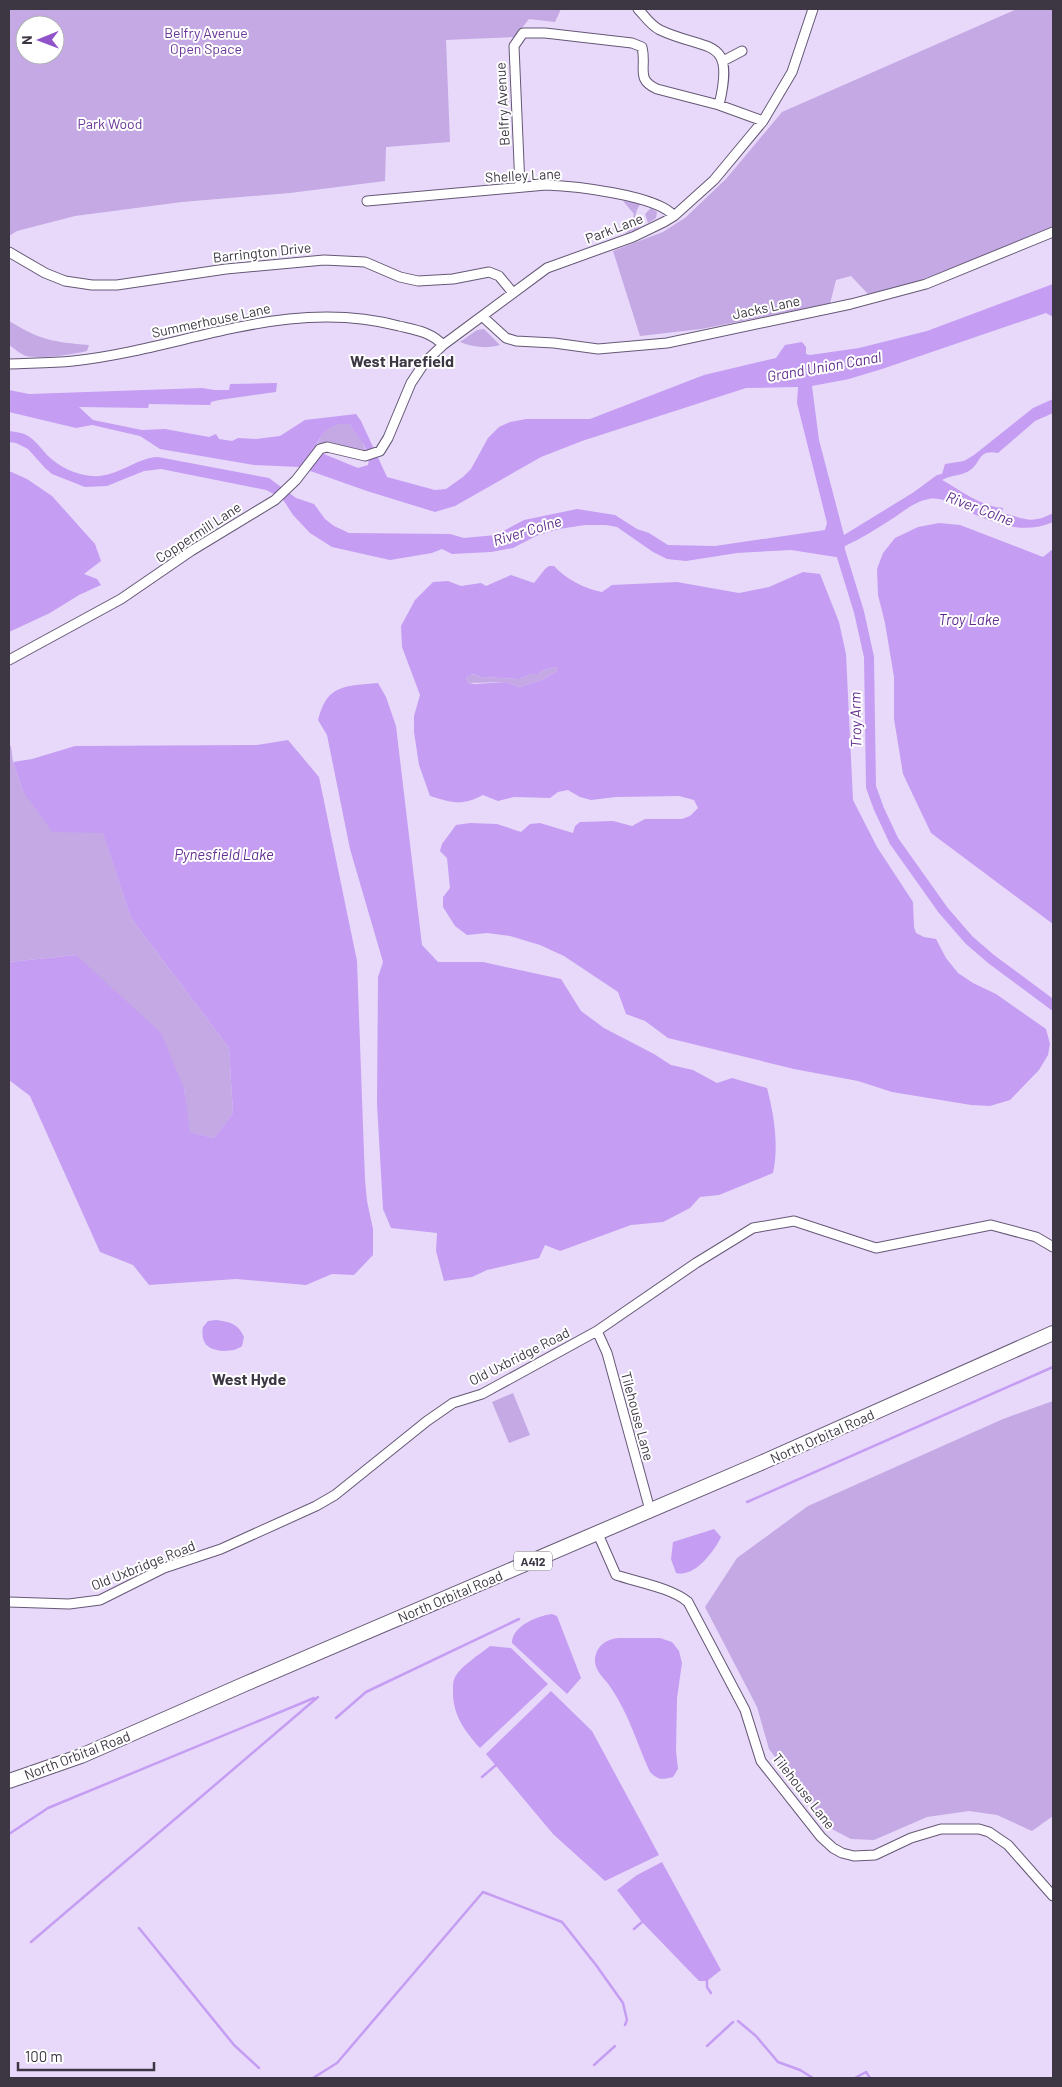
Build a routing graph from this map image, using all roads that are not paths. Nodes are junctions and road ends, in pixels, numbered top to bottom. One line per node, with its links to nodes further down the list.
1 (638, 9): 4 (street)
2 (813, 9): 6 (street, Park Lane)
3 (742, 51): 4 (street)
4 (723, 61): 5 (street)
5 (719, 105): 6 (street, Belfry Avenue); 7 (street, Belfry Avenue)
6 (763, 121): 9 (street, Park Lane)
7 (520, 187): 8 (street, Shelley Lane); 9 (street, Shelley Lane)
8 (367, 201)
9 (674, 216): 12 (street, Park Lane)
10 (1053, 232): 13 (street, Jacks Lane)
11 (9, 252): 12 (street, Barrington Drive)
12 (513, 293): 13 (street, Park Lane)
13 (483, 316): 14 (street, Park Lane)
14 (444, 345): 15 (street, Summerhouse Lane); 16 (street, Park Lane)
15 (10, 361)
16 (388, 438): 17 (street, Coppermill Lane)
17 (9, 660)
18 (1053, 1247): 19 (street, Old Uxbridge Road)
19 (597, 1331): 21 (street, Tilehouse Lane); 23 (street, Old Uxbridge Road)
20 (1053, 1333): 21 (main road, North Orbital Road / A412)
21 (650, 1510): 22 (main road, North Orbital Road / A412)
22 (598, 1534): 24 (main road, North Orbital Road / A412); 25 (street, Tilehouse Lane)
23 (9, 1602)
24 (9, 1781)
25 (1053, 1896)

